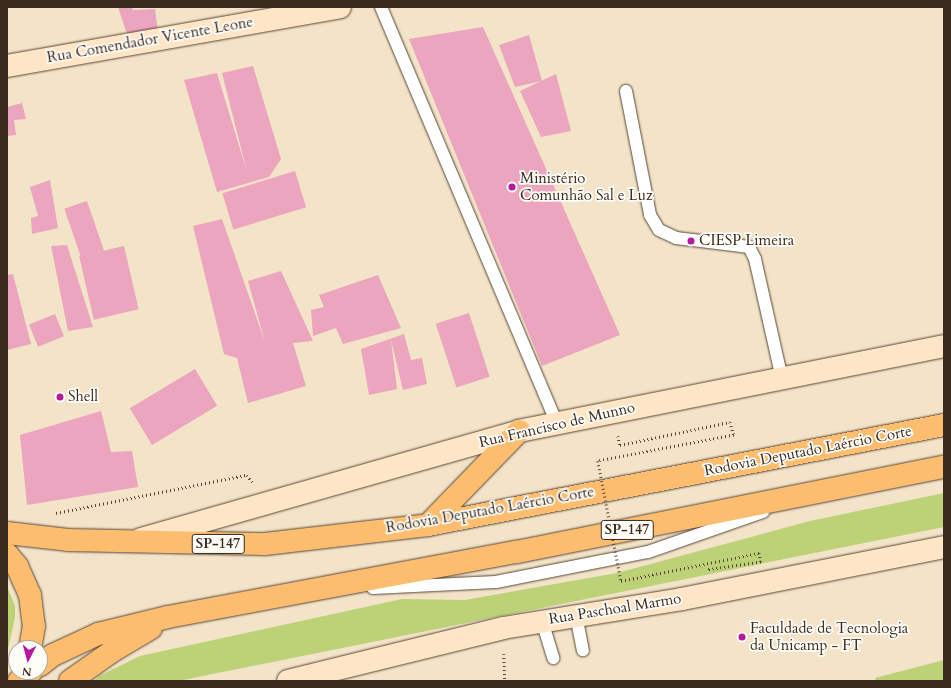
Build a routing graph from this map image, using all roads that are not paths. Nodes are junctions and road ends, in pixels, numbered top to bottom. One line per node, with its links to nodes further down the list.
1 (340, 7): 3 (street, Rua Comendador Vicente Leone)
2 (381, 7): 7 (lane)
3 (7, 66)
4 (626, 91): 6 (lane)
5 (944, 346): 6 (street, Rua Francisco de Munno)
6 (782, 379): 7 (street, Rua Francisco de Munno)
7 (557, 423): 9 (street, Rua Francisco de Munno)
8 (944, 425): 11 (highway, Rodovia Deputado Laércio Corte / SP-147)
9 (519, 431): 11 (highway); 13 (street, Rua Francisco de Munno)
10 (944, 467): 17 (highway, SP-147)
11 (428, 524): 13 (highway, Rodovia Deputado Laércio Corte / SP-147)
12 (7, 533): 13 (highway, Rodovia Deputado Laércio Corte / SP-147)
13 (129, 542)
14 (944, 547): 16 (street, Rua Paschoal Marmo)
15 (7, 554): 19 (highway)
16 (576, 615): 18 (street, Rua Paschoal Marmo); 20 (lane)
17 (168, 617): 22 (highway, SP-147); 23 (highway)
18 (542, 621): 21 (lane); 24 (street, Rua Paschoal Marmo)
19 (31, 640)
20 (583, 650)
21 (553, 658)
22 (48, 659)
23 (70, 681)
24 (288, 681)

